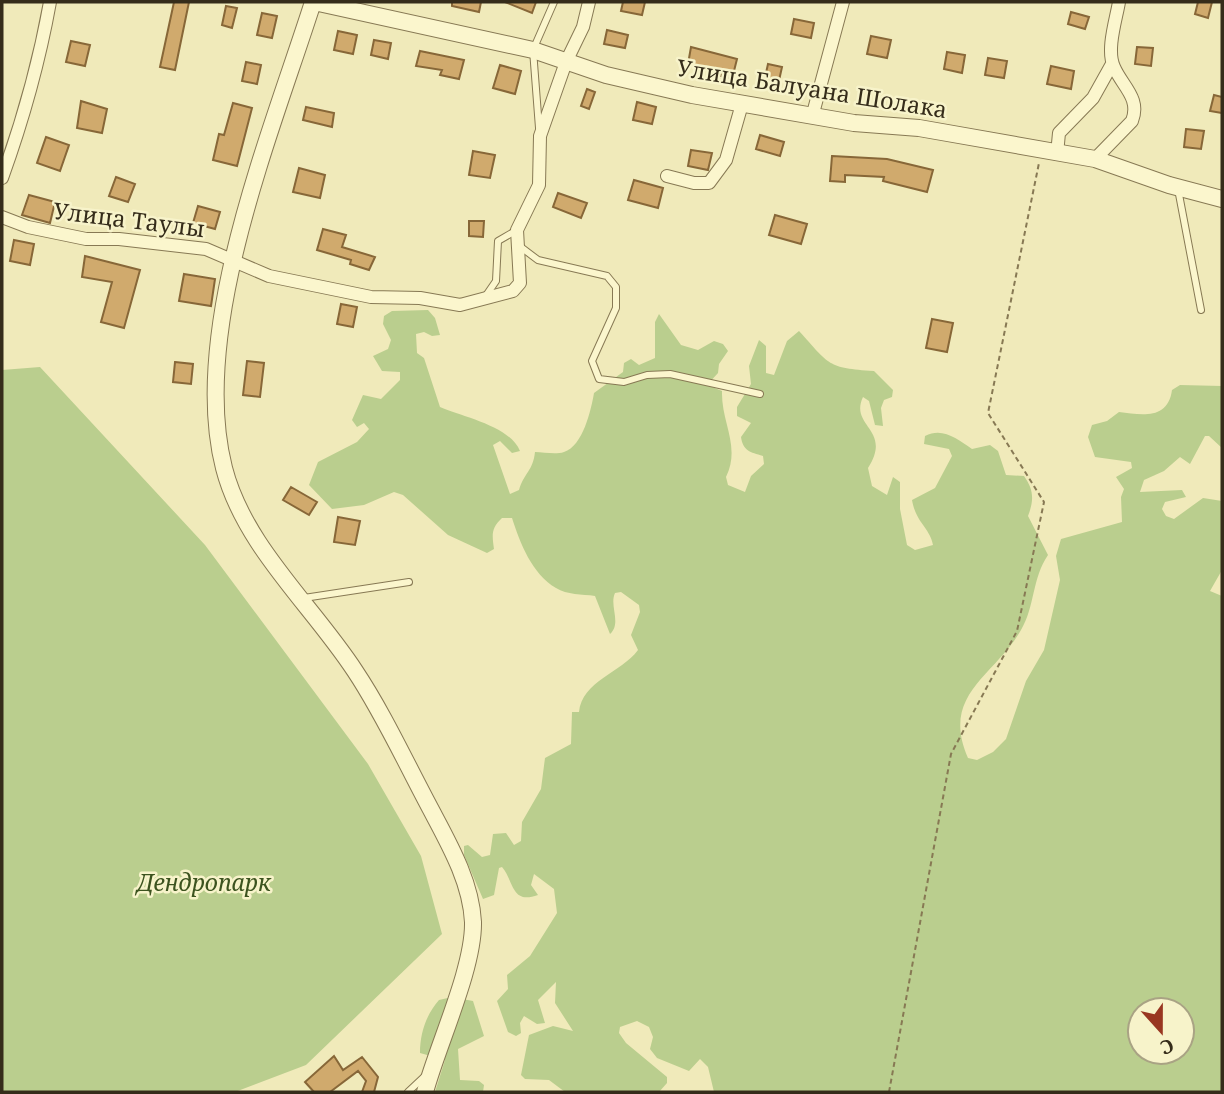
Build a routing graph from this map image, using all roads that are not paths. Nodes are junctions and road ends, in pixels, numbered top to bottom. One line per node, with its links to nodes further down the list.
1 (50, 2): 16 (street)
2 (313, 2): 7 (street, Улица Балуана Шолака); 22 (street)
3 (554, 2): 7 (lane)
4 (589, 2): 8 (street)
5 (843, 2): 11 (street)
6 (1119, 2): 9 (street)
7 (533, 50): 8 (street, Улица Балуана Шолака); 12 (lane)
8 (566, 62): 10 (street, Улица Балуана Шолака); 12 (street)
9 (1112, 64): 13 (street); 14 (street)
10 (742, 104): 11 (street, Улица Балуана Шолака); 15 (street)
11 (811, 117): 13 (street, Улица Балуана Шолака)
12 (540, 136): 20 (street)
13 (1049, 153): 14 (street, Улица Балуана Шолака)
14 (1095, 159): 17 (street, Улица Балуана Шолака)
15 (667, 176)
16 (2, 178)
17 (1178, 187): 18 (street, Улица Балуана Шолака); 24 (lane)
18 (1222, 199)
19 (2, 217): 22 (street, Улица Таулы)
20 (517, 230): 21 (street); 23 (lane)
21 (516, 244): 23 (street); 25 (lane)
22 (233, 261): 23 (street, Улица Таулы); 27 (street)
23 (490, 295)
24 (1201, 310)
25 (760, 394)
26 (409, 582): 27 (lane)
27 (299, 599): 28 (street)
28 (432, 1070): 29 (lane); 30 (street)
29 (408, 1092)
30 (425, 1092)

